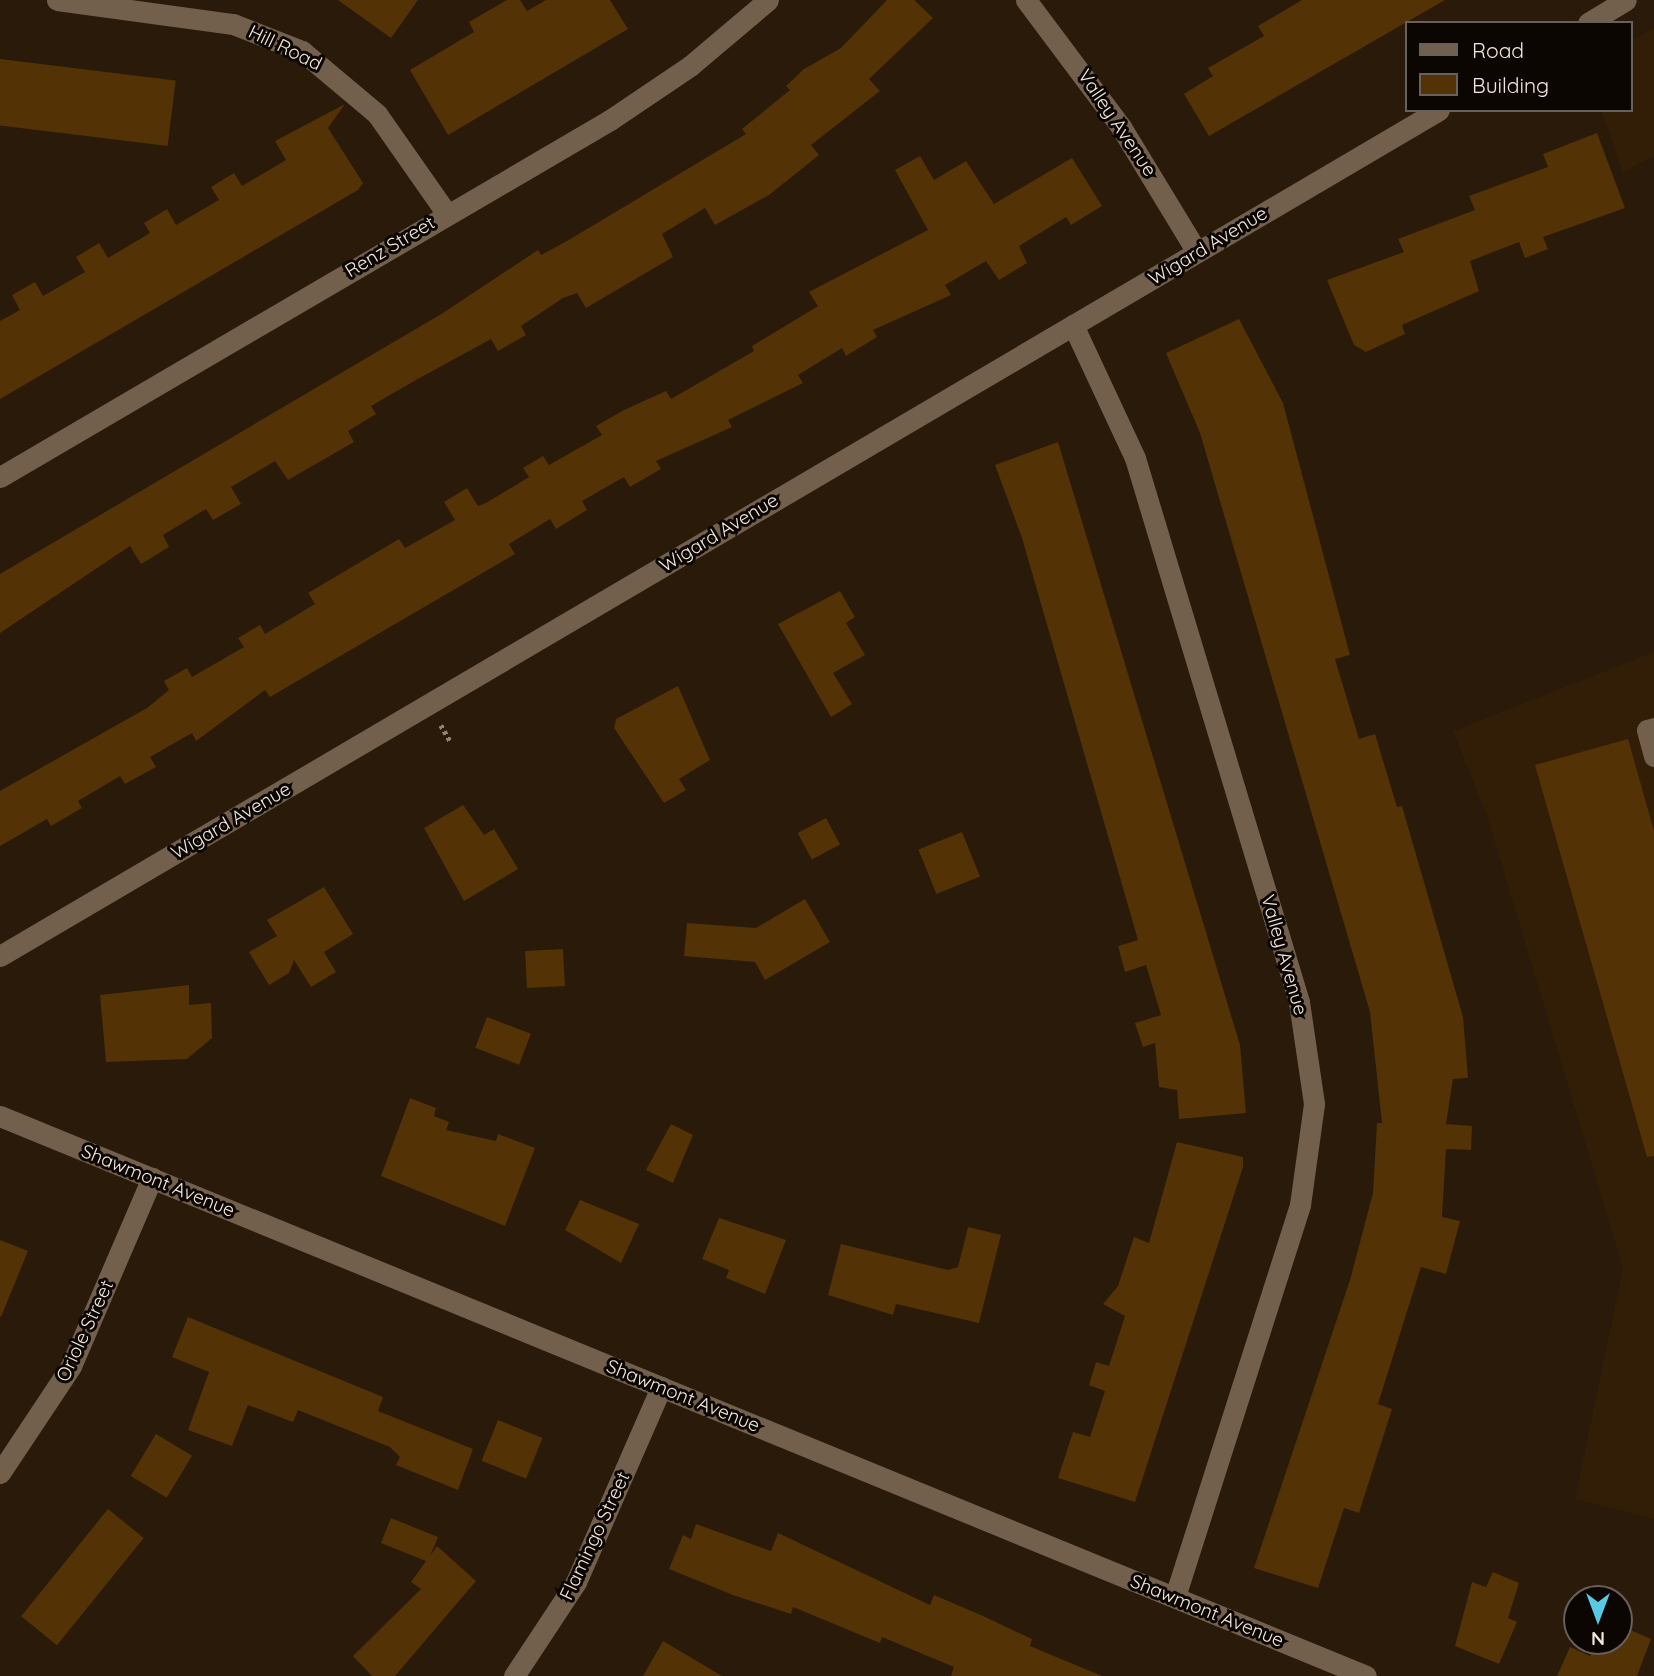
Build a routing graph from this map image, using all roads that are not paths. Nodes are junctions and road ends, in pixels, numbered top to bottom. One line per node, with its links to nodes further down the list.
1 (57, 0): 7 (street, Hill Road)
2 (768, 0): 7 (street, Renz Street)
3 (1026, 0): 8 (street, Valley Avenue)
4 (1626, 0): 5 (street)
5 (1591, 21)
6 (1435, 112): 8 (street, Wigard Avenue)
7 (447, 214): 10 (street, Renz Street)
8 (1197, 252): 9 (street, Wigard Avenue)
9 (1073, 325): 13 (street, Wigard Avenue); 18 (street, Valley Avenue)
10 (0, 477)
11 (1654, 728): 12 (street)
12 (1654, 756)
13 (0, 956)
14 (0, 1116): 15 (street, Shawmont Avenue)
15 (152, 1178): 16 (street, Shawmont Avenue); 17 (street, Oriole Street)
16 (661, 1387): 18 (street, Shawmont Avenue); 20 (street, Flamingo Street)
17 (0, 1473)
18 (1175, 1597): 19 (street, Shawmont Avenue)
19 (1325, 1669): 21 (street, Shawmont Avenue)
20 (514, 1676)
21 (1366, 1676)

